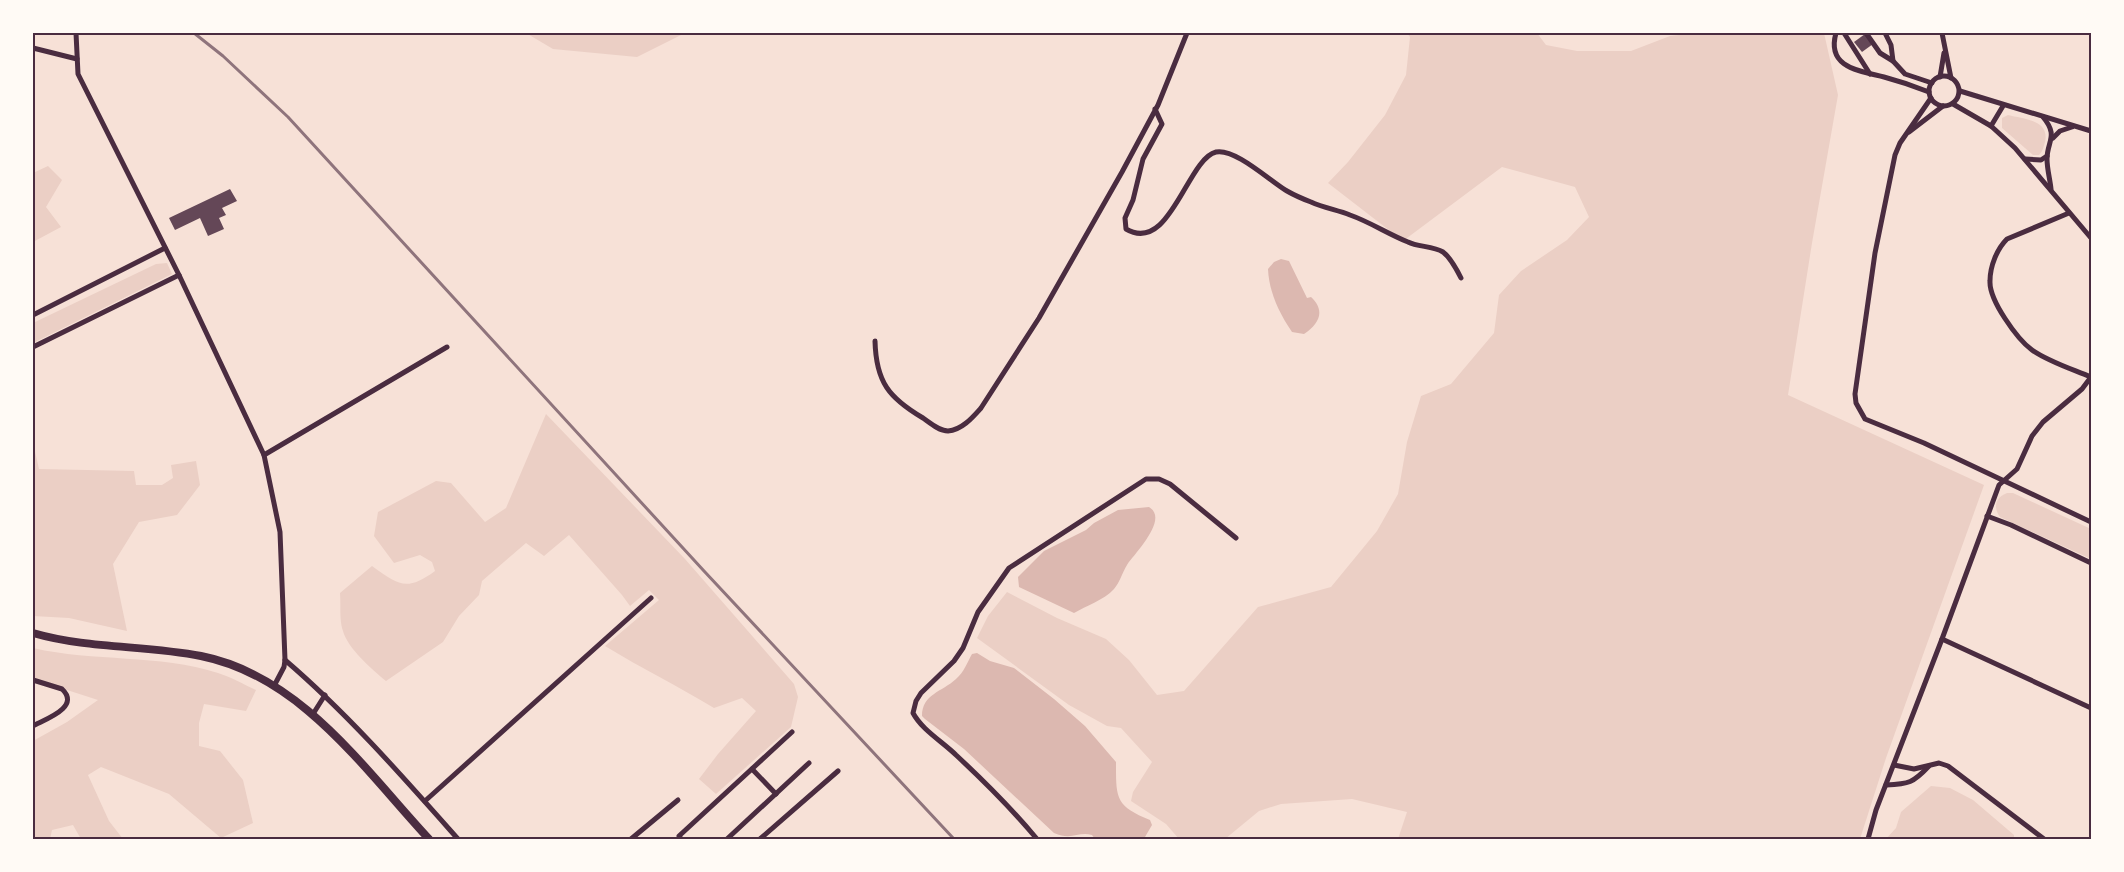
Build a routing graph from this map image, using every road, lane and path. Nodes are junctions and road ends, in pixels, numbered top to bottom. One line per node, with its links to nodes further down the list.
1 (76, 33): 10 (street)
2 (1186, 33): 21 (street)
3 (1844, 33): 12 (street)
4 (1866, 33): 11 (street)
5 (1885, 33): 11 (street)
6 (1942, 33): 9 (street)
7 (1835, 34): 12 (street)
8 (33, 48): 10 (street)
9 (1944, 49): 13 (street); 14 (street)
10 (77, 59): 33 (street)
11 (1893, 61): 15 (street)
12 (1870, 74): 17 (street)
13 (1940, 77): 14 (street); 15 (street)
14 (1952, 78): 16 (street)
15 (1932, 82): 17 (street)
16 (1960, 91): 18 (street); 19 (street)
17 (1930, 95): 20 (street); 26 (street)
18 (1953, 104): 20 (street); 23 (street)
19 (2003, 105): 22 (street); 23 (street)
20 (1943, 106): 26 (street)
21 (1155, 109): 35 (street); 37 (street)
22 (2042, 116): 24 (street); 27 (street)
23 (1991, 126): 29 (street)
24 (2076, 127): 25 (street); 27 (street)
25 (2091, 131)
26 (1905, 135): 42 (street)
27 (2053, 138): 28 (street)
28 (2047, 156): 29 (street); 30 (street)
29 (2025, 159): 30 (street)
30 (2051, 189): 31 (street)
31 (2069, 213): 32 (street); 40 (street)
32 (2091, 238)
33 (165, 248): 34 (street); 36 (street)
34 (179, 274): 38 (street); 41 (street)
35 (1461, 278)
36 (33, 315)
37 (875, 341)
38 (33, 347)
39 (447, 347): 41 (street)
40 (2091, 377): 42 (street)
41 (264, 455): 50 (street)
42 (2004, 481): 43 (street); 44 (street)
43 (1987, 516): 46 (street); 49 (street)
44 (2091, 522)
45 (1236, 538): 73 (street)
46 (2091, 562)
47 (651, 598): 66 (street)
48 (33, 633): 52 (main road)
49 (1942, 639): 54 (street); 59 (street)
50 (285, 660): 52 (street); 53 (street)
51 (33, 680): 56 (street)
52 (274, 686): 55 (main road)
53 (325, 695): 55 (street); 66 (street)
54 (2091, 708)
55 (313, 714): 67 (main road)
56 (33, 726)
57 (792, 732): 61 (street)
58 (809, 763): 64 (street)
59 (1894, 765): 60 (street); 63 (street)
60 (1930, 765): 63 (street); 75 (street)
61 (752, 769): 64 (street); 70 (street)
62 (838, 771): 72 (street)
63 (1886, 785): 74 (street)
64 (776, 794): 71 (street)
65 (678, 800): 69 (street)
66 (425, 801): 68 (street)
67 (429, 839)
68 (458, 839)
69 (631, 839)
70 (681, 839)
71 (727, 839)
72 (760, 839)
73 (1037, 839)
74 (1868, 839)
75 (2044, 839)

